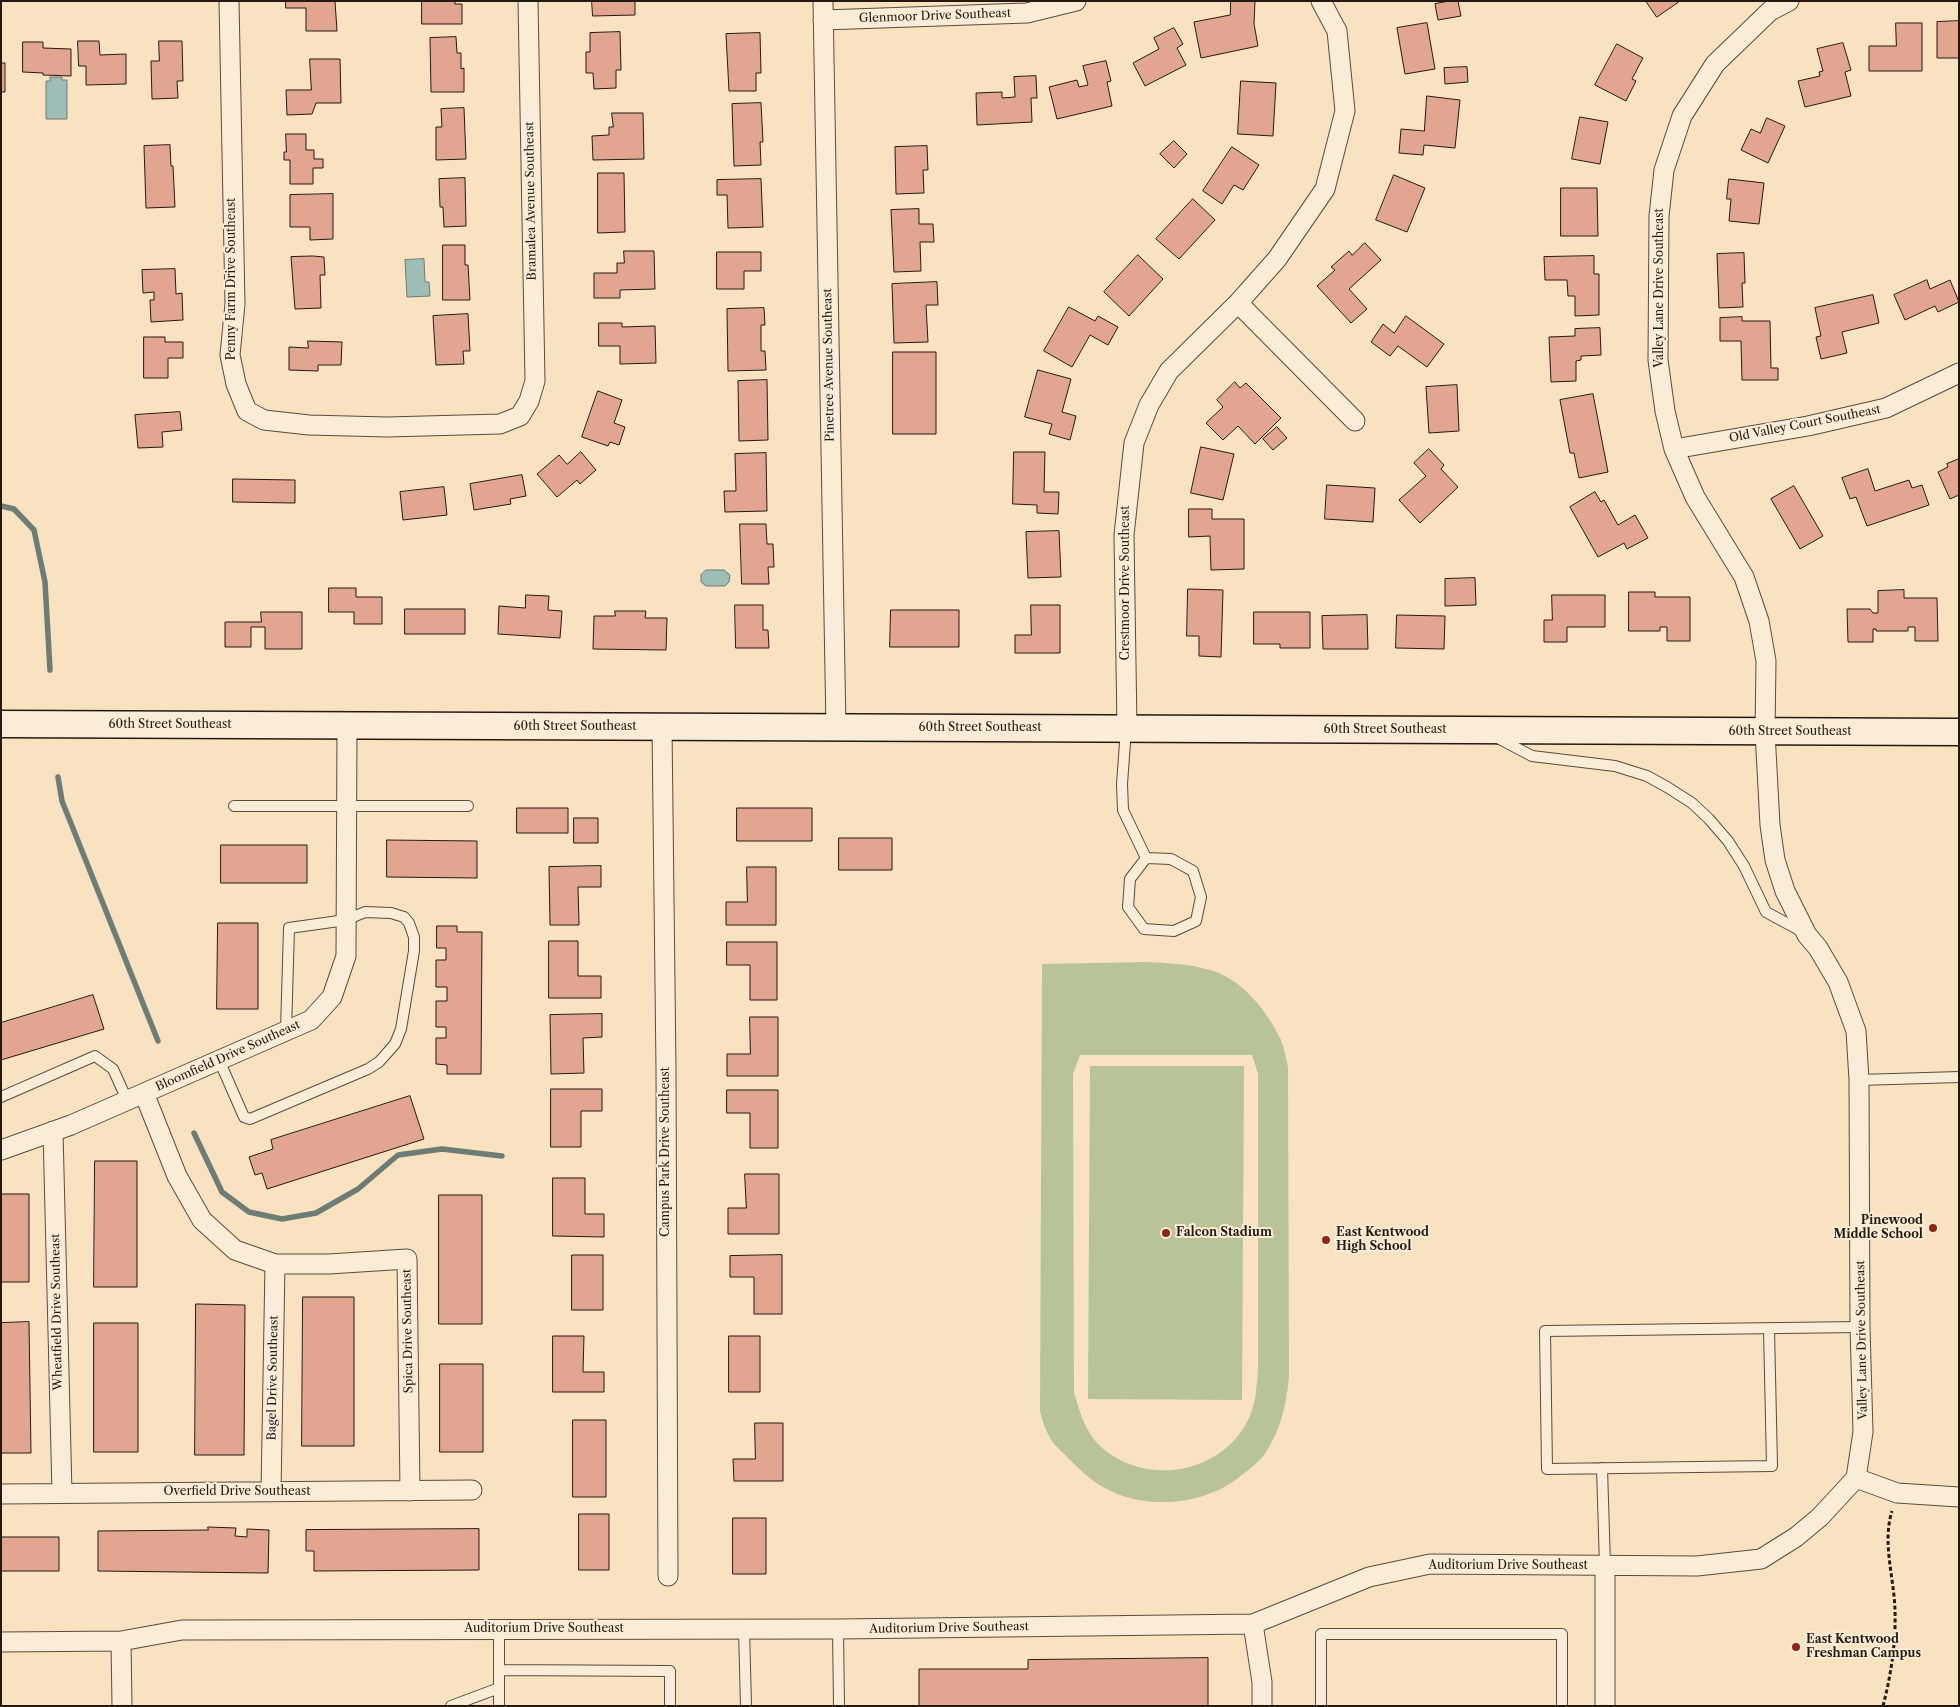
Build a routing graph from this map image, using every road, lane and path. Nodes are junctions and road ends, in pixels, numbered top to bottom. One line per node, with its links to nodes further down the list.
1 (229, 1): 11 (street, Penny Farm Drive Southeast)
2 (528, 1): 11 (street, Bramalea Avenue Southeast)
3 (823, 1): 8 (street, Pinetree Avenue Southeast)
4 (1076, 1): 8 (street, Glenmoor Drive Southeast)
5 (1321, 1): 9 (street, Crestmoor Drive Southeast)
6 (1789, 1): 7 (street, Valley Lane Drive Southeast)
7 (1767, 6): 13 (street, Valley Lane Drive Southeast)
8 (823, 20): 17 (street, Pinetree Avenue Southeast)
9 (1238, 303): 12 (street); 18 (street, Crestmoor Drive Southeast)
10 (1959, 373): 13 (street, Old Valley Court Southeast)
11 (530, 401)
12 (1355, 421)
13 (1674, 449): 20 (street, Valley Lane Drive Southeast)
14 (1, 724): 15 (main road, 60th Street Southeast)
15 (347, 726): 16 (main road, 60th Street Southeast); 24 (street, Bloomfield Drive Southeast)
16 (662, 727): 17 (main road, 60th Street Southeast); 49 (street, Campus Park Drive Southeast)
17 (836, 728): 18 (main road, 60th Street Southeast)
18 (1126, 728): 19 (main road, 60th Street Southeast); 25 (lane)
19 (1481, 730): 20 (main road, 60th Street Southeast); 27 (lane)
20 (1765, 732): 21 (main road, 60th Street Southeast); 27 (street, Valley Lane Drive Southeast)
21 (1959, 732)
22 (234, 806): 24 (lane)
23 (468, 806): 24 (lane)
24 (346, 807): 26 (street, Bloomfield Drive Southeast)
25 (1146, 858): 25 (lane)
26 (346, 920): 28 (street, Bloomfield Drive Southeast); 28 (lane); 29 (lane)
27 (1808, 935): 31 (street, Valley Lane Drive Southeast)
28 (286, 1031): 29 (street, Bloomfield Drive Southeast)
29 (219, 1060): 33 (street, Bloomfield Drive Southeast)
30 (1959, 1077): 31 (lane)
31 (1859, 1080): 37 (street, Valley Lane Drive Southeast)
32 (1, 1097): 33 (lane)
33 (135, 1097): 34 (street, Bloomfield Drive Southeast); 36 (street, Spica Drive Southeast)
34 (53, 1131): 35 (street, Bloomfield Drive Southeast); 44 (street, Wheatfield Drive Southeast)
35 (1, 1150)
36 (275, 1264): 42 (street, Spica Drive Southeast); 43 (street, Bagel Drive Southeast)
37 (1860, 1327): 38 (lane); 40 (street, Valley Lane Drive Southeast)
38 (1769, 1328): 39 (lane); 39 (lane)
39 (1602, 1468): 48 (lane)
40 (1856, 1478): 45 (street); 48 (street, Auditorium Drive Southeast)
41 (472, 1490): 42 (street, Overfield Drive Southeast)
42 (410, 1491): 43 (street, Overfield Drive Southeast)
43 (271, 1492): 44 (street, Overfield Drive Southeast)
44 (62, 1493): 46 (street, Overfield Drive Southeast)
45 (1897, 1493): 47 (street); 68 (path)
46 (1, 1494)
47 (1959, 1497)
48 (1605, 1566): 50 (street, Auditorium Drive Southeast); 67 (street)
49 (668, 1576)
50 (1253, 1624): 53 (street, Auditorium Drive Southeast); 64 (street)
51 (499, 1629): 52 (street, Auditorium Drive Southeast); 54 (street, Auditorium Drive Southeast); 56 (lane)
52 (744, 1629): 53 (street, Auditorium Drive Southeast); 62 (lane)
53 (838, 1629): 63 (lane)
54 (120, 1641): 55 (street, Auditorium Drive Southeast); 58 (street)
55 (1, 1642)
56 (499, 1670): 57 (lane); 61 (lane)
57 (499, 1688): 59 (lane); 60 (lane)
58 (122, 1706)
59 (452, 1706)
60 (499, 1706)
61 (670, 1706)
62 (746, 1706)
63 (839, 1706)
64 (1262, 1706)
65 (1322, 1706): 66 (lane)
66 (1562, 1706)
67 (1605, 1706)
68 (1883, 1706)

